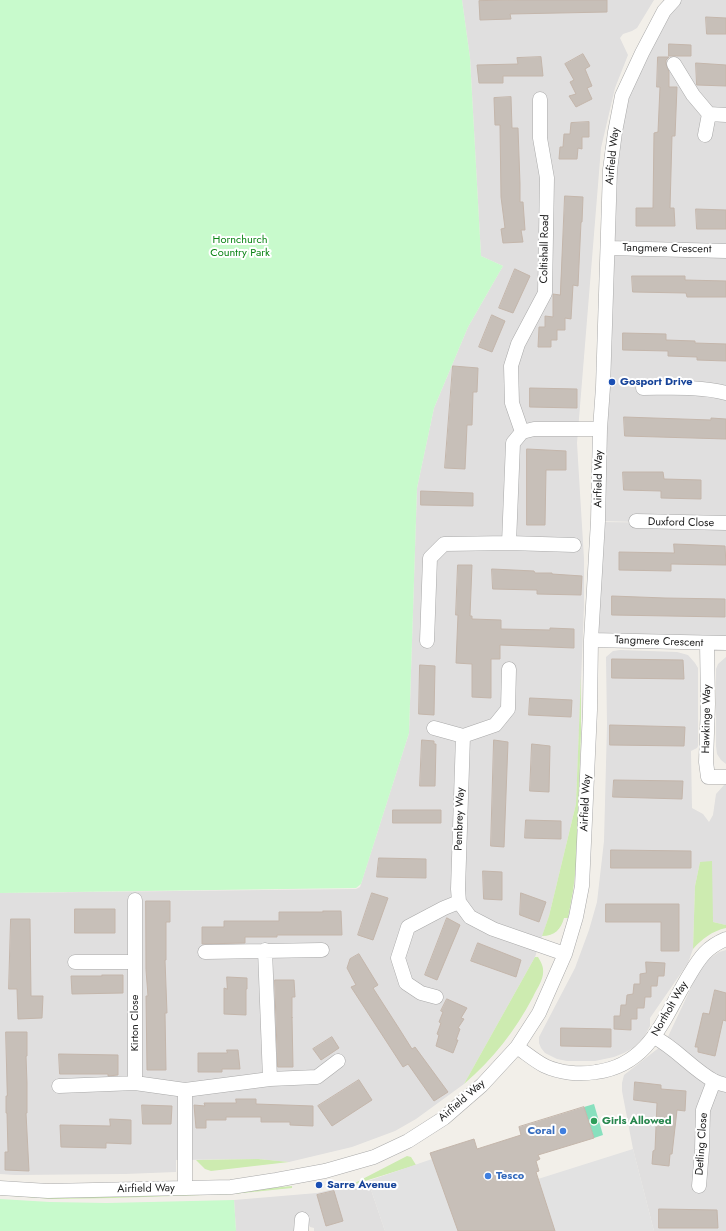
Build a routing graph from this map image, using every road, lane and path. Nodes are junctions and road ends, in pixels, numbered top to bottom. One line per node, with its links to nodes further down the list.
1 (674, 0): 7 (street, Airfield Way)
2 (674, 64): 4 (street)
3 (540, 99): 12 (street, Coltishall Road)
4 (709, 114): 5 (street); 6 (street)
5 (726, 115)
6 (705, 135)
7 (608, 248): 8 (street, Tangmere Crescent); 11 (street, Airfield Way)
8 (726, 251)
9 (643, 388): 10 (street)
10 (726, 393)
11 (600, 429): 12 (street); 17 (street, Airfield Way)
12 (522, 432): 15 (street)
13 (636, 522): 14 (street, Duxford Close)
14 (726, 523)
15 (509, 543): 16 (street); 18 (street)
16 (574, 545)
17 (592, 640): 19 (street, Tangmere Crescent); 31 (street, Airfield Way)
18 (427, 641)
19 (707, 643): 20 (street, Tangmere Crescent); 24 (street, Hawkinge Way)
20 (726, 643)
21 (510, 669): 23 (street)
22 (434, 728): 23 (street)
23 (463, 736): 26 (street, Pembrey Way)
24 (726, 777)
25 (135, 900): 33 (street, Kirton Close)
26 (459, 902): 31 (street); 34 (street)
27 (726, 939): 35 (street, Northolt Way)
28 (264, 950): 29 (street); 30 (street); 38 (street)
29 (322, 950)
30 (205, 952)
31 (565, 954): 36 (street, Airfield Way)
32 (74, 962): 33 (street)
33 (135, 962): 39 (street, Kirton Close)
34 (436, 997)
35 (654, 1037): 36 (street, Northolt Way); 40 (street)
36 (517, 1047): 45 (street, Airfield Way)
37 (338, 1061): 38 (street)
38 (270, 1079): 42 (street)
39 (135, 1082): 41 (street); 42 (street)
40 (720, 1083): 43 (street, Detling Close)
41 (59, 1086)
42 (185, 1090): 45 (street)
43 (699, 1186)
44 (0, 1188): 45 (street, Airfield Way)
45 (185, 1188)

